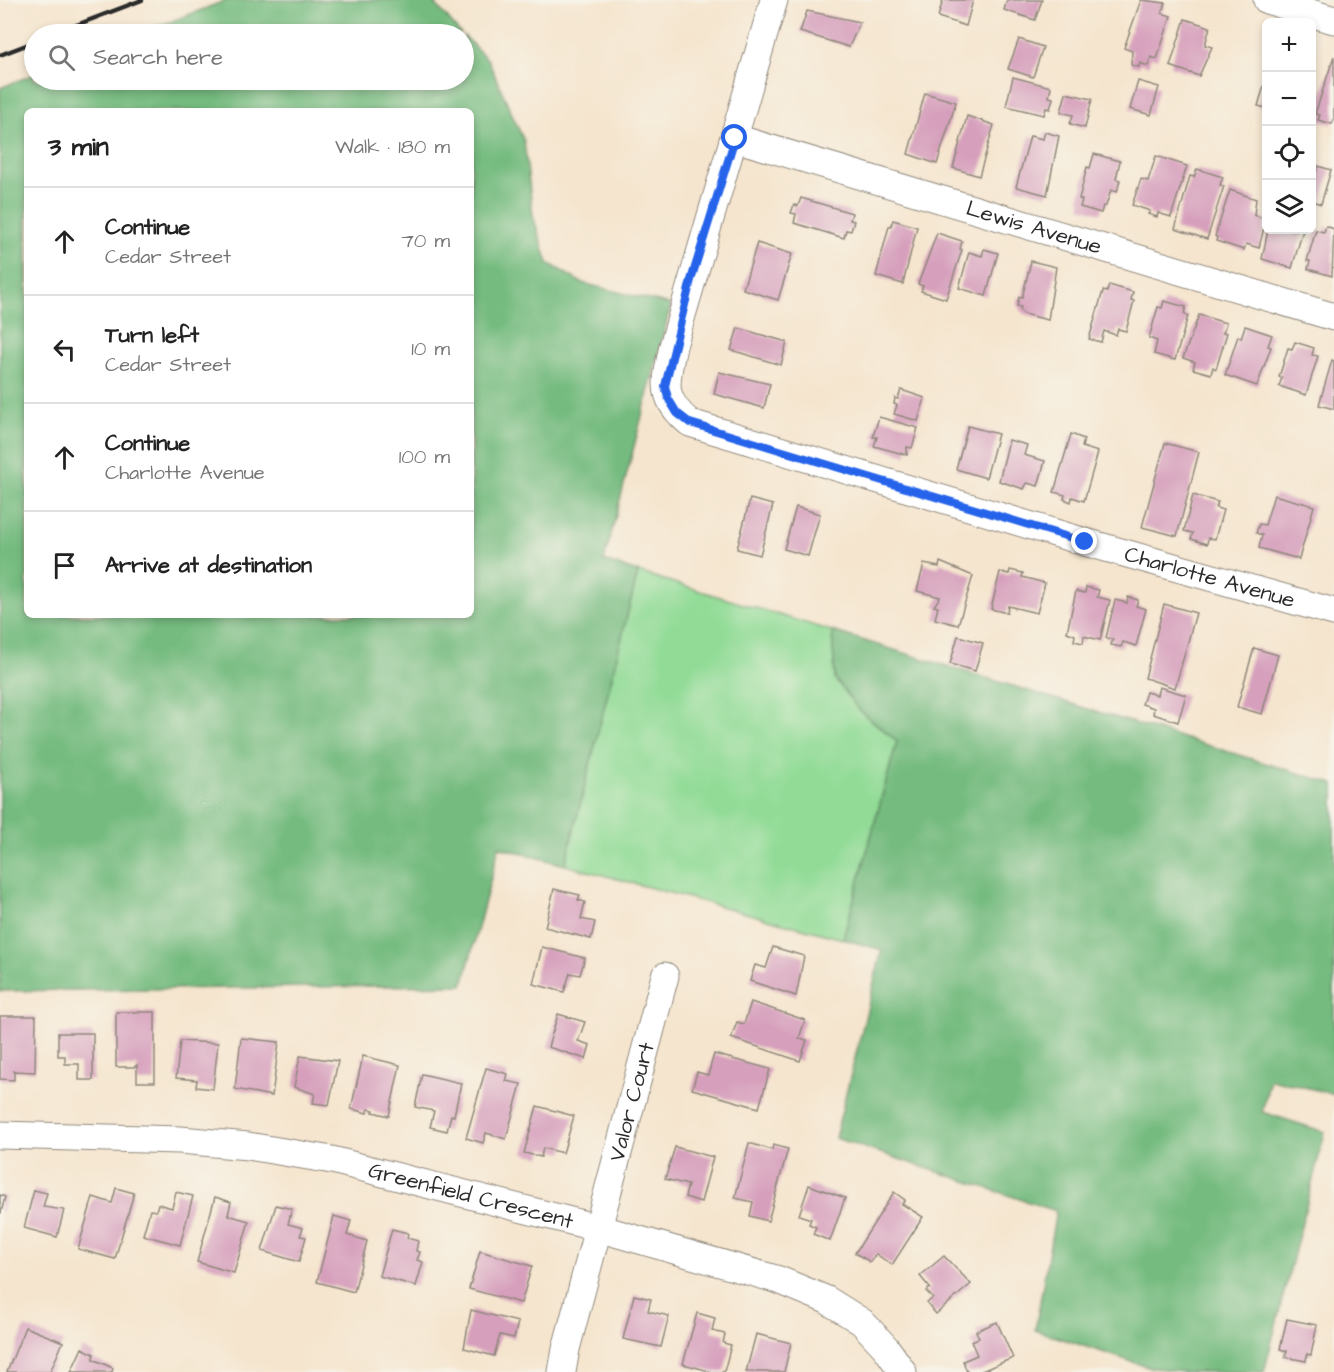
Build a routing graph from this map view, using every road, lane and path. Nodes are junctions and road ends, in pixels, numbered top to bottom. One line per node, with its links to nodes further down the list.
1 (774, 0): 4 (street, Charlotte Avenue)
2 (1267, 0): 3 (street)
3 (1334, 20)
4 (735, 138): 5 (street, Lewis Avenue); 6 (street, Charlotte Avenue)
5 (1334, 317)
6 (1334, 612)
7 (665, 976): 9 (street, Valor Court)
8 (0, 1135): 9 (street, Greenfield Crescent)
9 (598, 1227): 10 (street, Valor Court); 11 (street, Greenfield Crescent)
10 (562, 1372)
11 (903, 1372)

